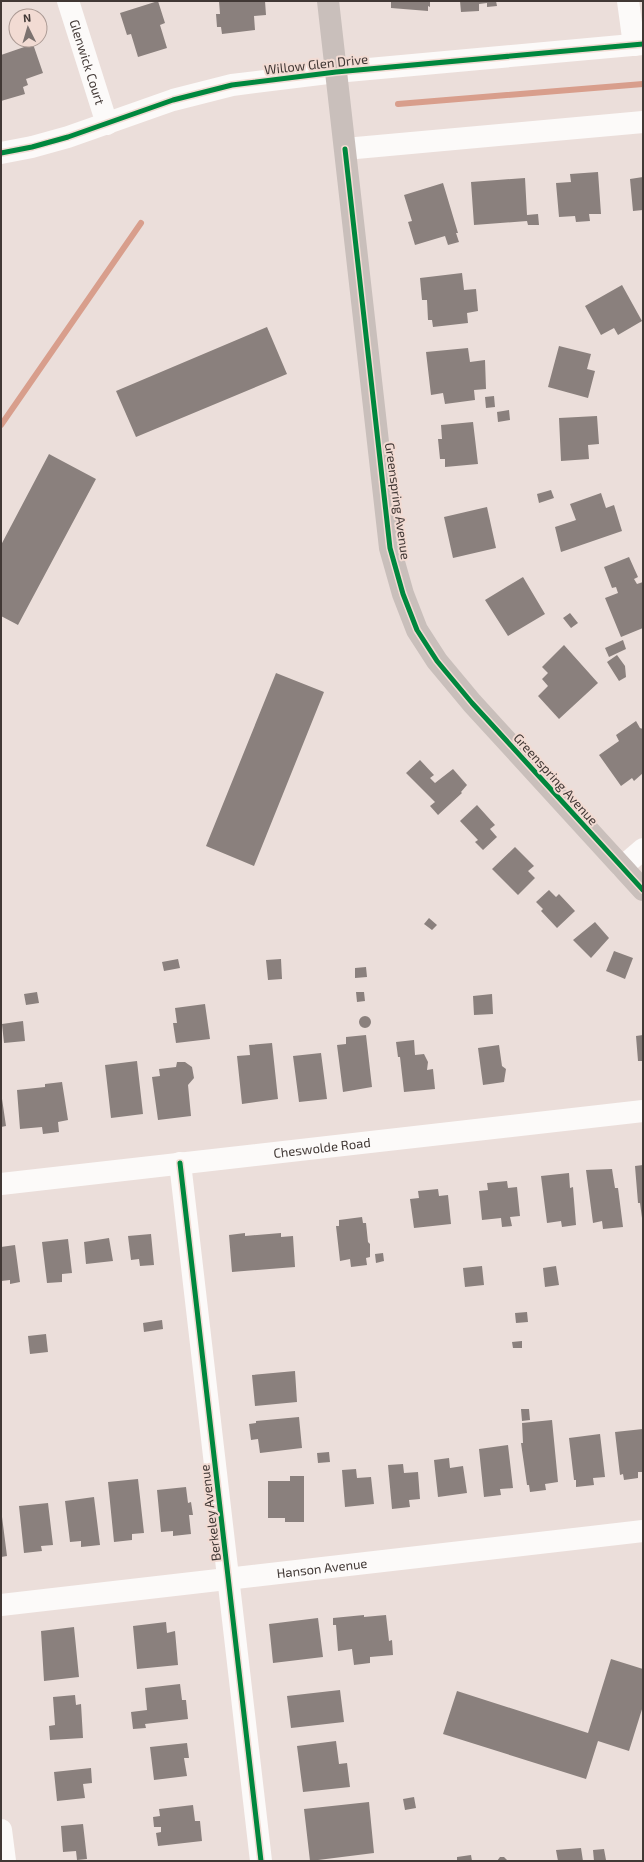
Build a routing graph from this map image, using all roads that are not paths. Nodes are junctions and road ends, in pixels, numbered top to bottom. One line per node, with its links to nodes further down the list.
1 (68, 1): 7 (street, Glenwick Court)
2 (328, 1): 5 (main road, Greenspring Avenue)
3 (628, 1): 4 (street)
4 (638, 44): 5 (street, Willow Glen Drive)
5 (336, 72): 7 (street, Willow Glen Drive); 8 (main road, Greenspring Avenue)
6 (643, 122): 8 (street)
7 (107, 124): 9 (street, Willow Glen Drive)
8 (346, 149): 11 (main road, Greenspring Avenue)
9 (1, 153)
10 (643, 849): 11 (street)
11 (622, 867): 12 (main road, Greenspring Avenue)
12 (643, 890)
13 (643, 1111): 14 (street, Cheswolde Road)
14 (180, 1163): 15 (street, Cheswolde Road); 17 (street, Berkeley Avenue)
15 (1, 1184)
16 (643, 1531): 17 (street, Hanson Avenue)
17 (228, 1579): 18 (street, Hanson Avenue); 21 (street, Berkeley Avenue)
18 (1, 1605)
19 (1, 1830): 20 (street)
20 (5, 1861)
21 (261, 1861)

